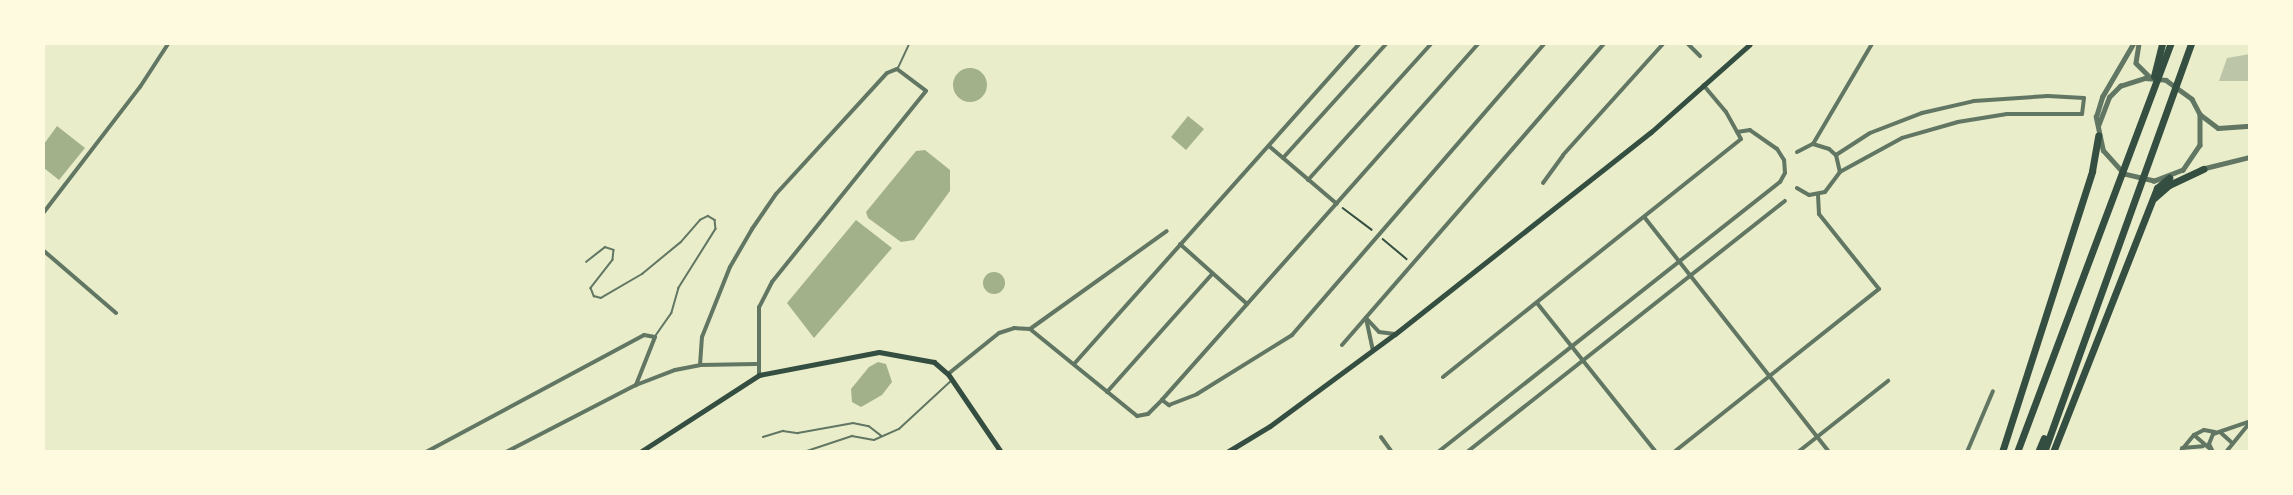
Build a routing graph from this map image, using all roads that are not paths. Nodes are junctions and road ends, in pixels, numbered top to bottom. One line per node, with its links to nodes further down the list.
1 (168, 44): 44 (street)
2 (909, 44): 19 (lane)
3 (1359, 44): 29 (street)
4 (1386, 44): 33 (street)
5 (1431, 44): 37 (street)
6 (1478, 44): 43 (street)
7 (1544, 44): 77 (street)
8 (1604, 44): 56 (street)
9 (1663, 44): 38 (street)
10 (1688, 44): 18 (street)
11 (1750, 44): 21 (main road)
12 (1872, 44): 28 (street)
13 (2133, 44): 24 (street)
14 (2139, 44): 20 (street)
15 (2162, 44): 22 (highway)
16 (2170, 44): 22 (highway)
17 (2191, 44): 74 (highway)
18 (1700, 56)
19 (897, 69): 64 (street); 66 (street)
20 (2147, 77): 23 (street); 24 (street)
21 (1703, 85): 26 (street); 58 (main road)
22 (2150, 97): 107 (highway)
23 (2200, 114): 25 (street); 36 (street)
24 (2098, 126): 27 (street)
25 (2250, 126)
26 (1737, 132): 45 (street); 49 (street)
27 (2098, 136): 36 (street); 106 (highway)
28 (1813, 144): 30 (street); 31 (street)
29 (1269, 146): 33 (street); 47 (street)
30 (1797, 152)
31 (1836, 155): 35 (street); 35 (street)
32 (2250, 157): 34 (street)
33 (1283, 158): 37 (street)
34 (2203, 169): 36 (street); 41 (highway)
35 (1840, 172): 40 (street)
36 (2169, 178): 41 (highway)
37 (1308, 180): 43 (street)
38 (1543, 183)
39 (1797, 188): 40 (street)
40 (1818, 194): 69 (street)
41 (2152, 200): 110 (highway)
42 (1785, 201): 52 (street)
43 (1337, 204): 54 (street)
44 (44, 212)
45 (1645, 218): 49 (street); 53 (street)
46 (1167, 231): 57 (street)
47 (1180, 244): 51 (street); 65 (street)
48 (44, 251): 55 (street)
49 (1679, 261): 52 (street); 61 (street)
50 (586, 262): 59 (lane)
51 (1212, 274): 54 (street); 75 (street)
52 (1690, 275): 63 (street); 69 (street)
53 (1537, 303): 61 (street); 70 (street)
54 (1247, 304): 77 (street)
55 (116, 313)
56 (1366, 317): 58 (street); 60 (street); 62 (street)
57 (1030, 329): 65 (street); 67 (street)
58 (1395, 334): 62 (main road)
59 (655, 337): 73 (street); 90 (street)
60 (1342, 345)
61 (1571, 346): 63 (street); 99 (street)
62 (1373, 351): 97 (main road)
63 (1582, 361): 100 (street); 101 (street)
64 (756, 364): 66 (street); 68 (street)
65 (1074, 364): 75 (street)
66 (700, 365): 73 (street)
67 (948, 374): 68 (main road); 71 (main road)
68 (759, 375): 92 (main road)
69 (1770, 375): 82 (street); 102 (street)
70 (1443, 376)
71 (952, 380): 81 (lane); 96 (main road)
72 (1888, 381): 82 (street)
73 (636, 386): 91 (street)
74 (2064, 391): 108 (highway); 109 (highway)
75 (1107, 392): 77 (street)
76 (1993, 392): 105 (street)
77 (1162, 400)
78 (2250, 422): 79 (street); 85 (street)
79 (2218, 432): 80 (street); 85 (street); 88 (street)
80 (2194, 435): 86 (street); 87 (street)
81 (883, 436): 83 (lane); 93 (lane)
82 (1817, 436): 103 (street); 104 (street)
83 (763, 437)
84 (1381, 437): 98 (street)
85 (2231, 443): 89 (street)
86 (2203, 446): 87 (street); 88 (street)
87 (2181, 450)
88 (2213, 451)
89 (2228, 451)
90 (426, 452)
91 (506, 452)
92 (640, 452)
93 (804, 452)
94 (834, 452): 95 (lane)
95 (852, 452)
96 (1001, 452)
97 (1227, 452)
98 (1392, 452)
99 (1438, 452)
100 (1467, 452)
101 (1656, 452)
102 (1674, 452)
103 (1798, 452)
104 (1829, 452)
105 (1967, 452)
106 (2002, 452)
107 (2017, 452)
108 (2038, 452)
109 (2044, 452)
110 (2054, 452)

